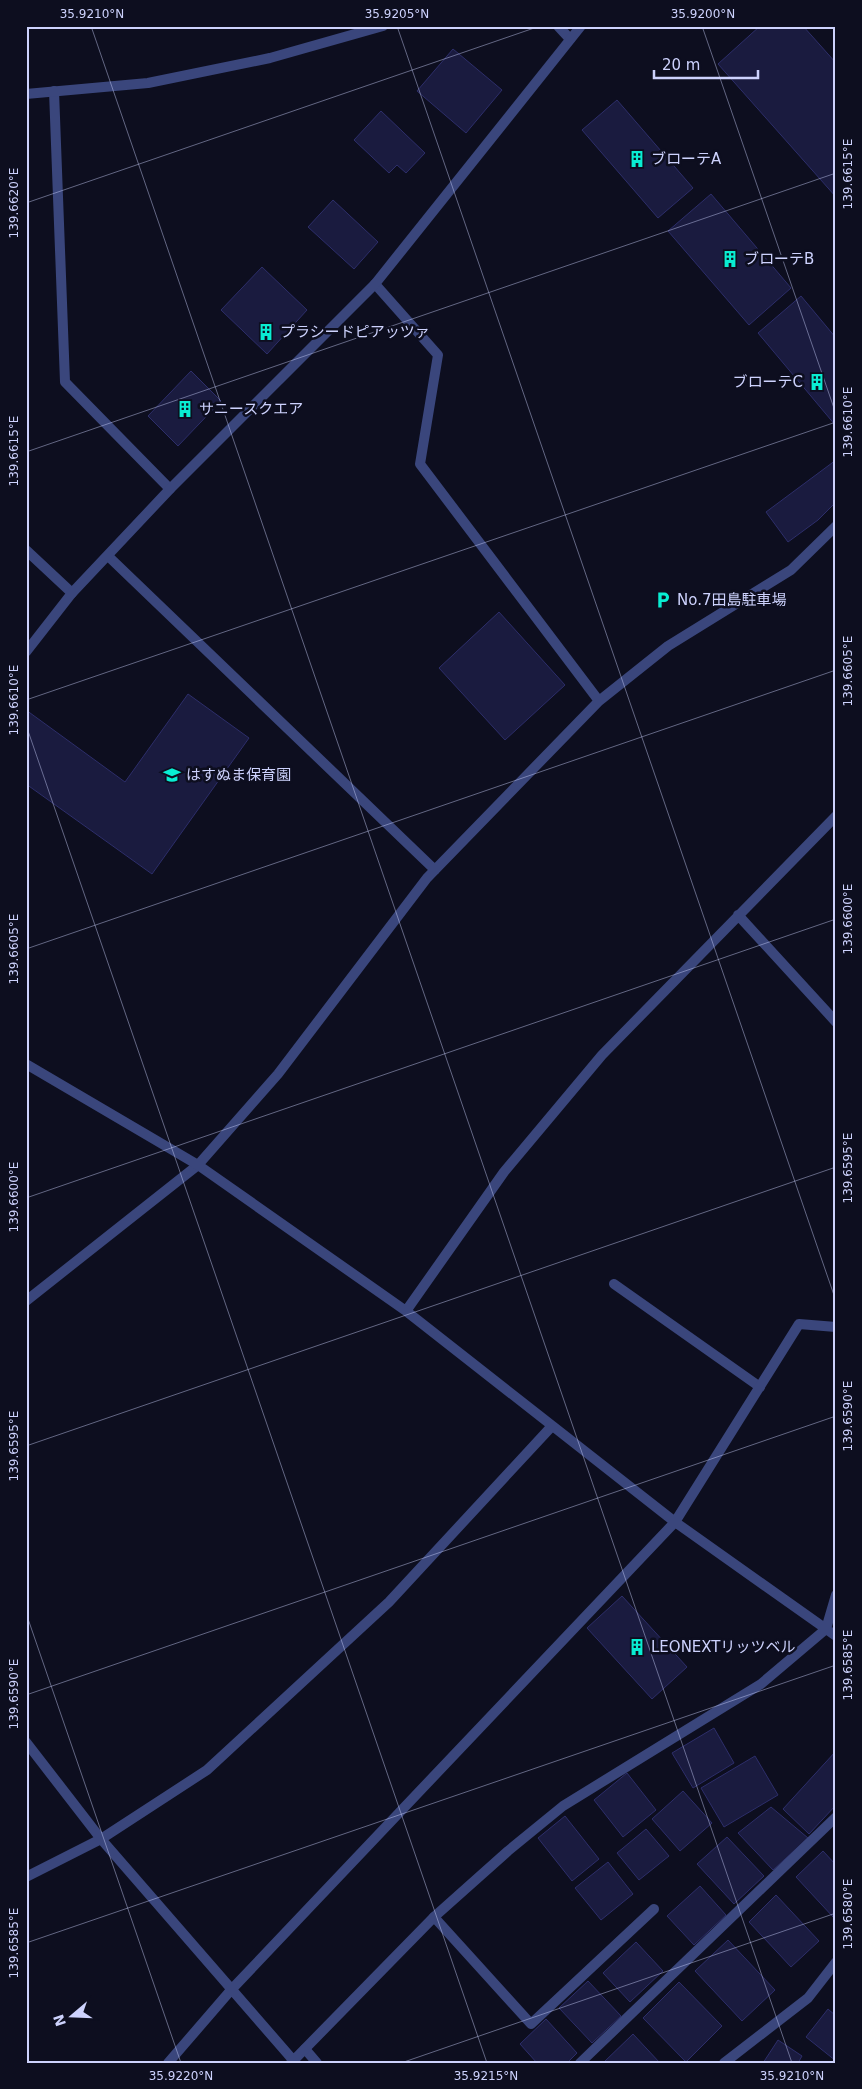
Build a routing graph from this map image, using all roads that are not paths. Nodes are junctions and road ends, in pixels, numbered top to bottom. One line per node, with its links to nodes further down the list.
1 (383, 26): 5 (street)
2 (558, 26): 4 (street)
3 (580, 26): 4 (street)
4 (570, 39): 7 (street)
5 (54, 91): 6 (street); 8 (street)
6 (26, 94)
7 (375, 284): 8 (street); 14 (street)
8 (170, 489): 11 (street)
9 (836, 526): 14 (street)
10 (26, 550): 12 (street)
11 (108, 556): 12 (street); 16 (street)
12 (72, 593): 13 (street)
13 (26, 652)
14 (599, 701): 16 (street)
15 (836, 816): 17 (street)
16 (436, 870): 20 (street)
17 (738, 915): 18 (street); 23 (street)
18 (836, 1022)
19 (26, 1064): 20 (street)
20 (198, 1165): 22 (street); 23 (street)
21 (614, 1284): 25 (street)
22 (26, 1301)
23 (406, 1311): 26 (street)
24 (836, 1327): 25 (street)
25 (760, 1387): 27 (street)
26 (552, 1426): 27 (street); 33 (street)
27 (675, 1522): 29 (street); 38 (street)
28 (836, 1595): 29 (street)
29 (826, 1629): 30 (street); 36 (street)
30 (836, 1636)
31 (26, 1742): 33 (street)
32 (836, 1817): 43 (street)
33 (101, 1840): 34 (street); 38 (street)
34 (26, 1877)
35 (654, 1908): 36 (street)
36 (434, 1917): 39 (street)
37 (836, 1962): 44 (street)
38 (230, 1990): 40 (street); 41 (street)
39 (305, 2049): 40 (street); 42 (street)
40 (292, 2061)
41 (168, 2063)
42 (317, 2063)
43 (580, 2063)
44 (724, 2063)

